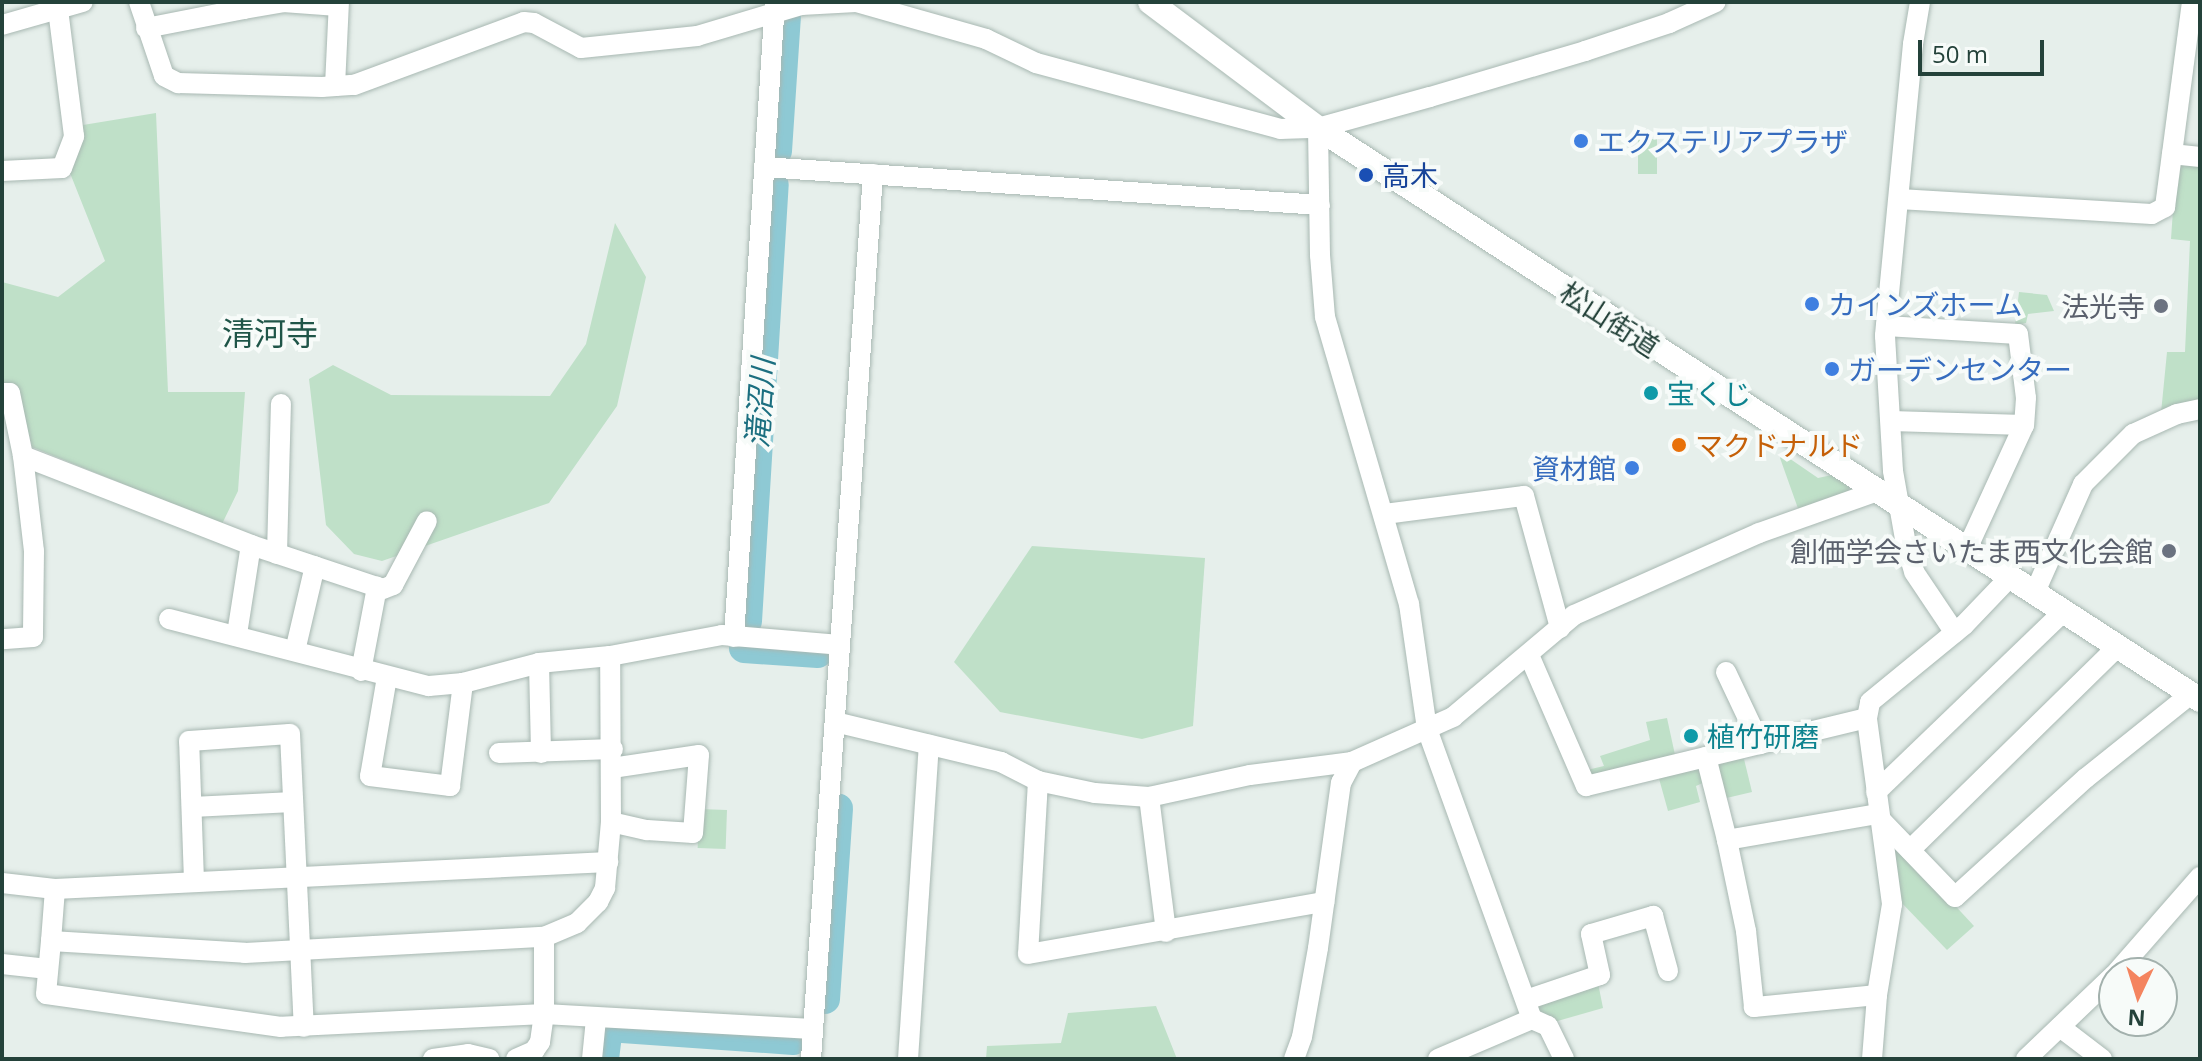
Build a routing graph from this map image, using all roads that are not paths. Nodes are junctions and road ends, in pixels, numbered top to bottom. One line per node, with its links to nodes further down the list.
1 (83, 2): 10 (street)
2 (139, 2): 12 (street)
3 (1150, 2): 14 (main road, 松山街道)
4 (1716, 2): 14 (street)
5 (1920, 2): 20 (street)
6 (2192, 2): 15 (street)
7 (338, 4): 8 (street); 13 (street)
8 (244, 6): 12 (street)
9 (774, 8): 13 (street); 14 (street); 17 (street)
10 (58, 9): 11 (street); 18 (street)
11 (2, 25)
12 (146, 28): 13 (street)
13 (335, 86)
14 (1318, 128): 21 (street); 29 (main road, 松山街道)
15 (2172, 154): 16 (street); 20 (street)
16 (2200, 157)
17 (764, 167): 19 (street); 45 (street)
18 (2, 171)
19 (873, 174): 21 (street); 47 (street)
20 (1899, 199): 22 (street)
21 (1320, 205): 31 (street)
22 (1886, 326): 26 (street); 27 (street)
23 (2, 393): 28 (street)
24 (281, 404): 35 (street)
25 (2200, 409): 39 (street)
26 (1891, 421): 27 (street); 30 (street)
27 (2024, 425): 34 (street)
28 (23, 456): 33 (street); 46 (street)
29 (1875, 492): 30 (main road, 松山街道); 42 (street)
30 (1899, 506): 34 (main road, 松山街道); 43 (street)
31 (1385, 514): 42 (street); 60 (street)
32 (427, 521): 38 (street)
33 (251, 545): 35 (street); 44 (street)
34 (1967, 549): 37 (main road, 松山街道)
35 (277, 554): 36 (street)
36 (315, 566): 38 (street); 49 (street)
37 (2011, 576): 39 (main road, 松山街道); 43 (street)
38 (377, 587): 53 (street)
39 (2035, 592): 40 (main road, 松山街道)
40 (2064, 611): 48 (main road, 松山街道); 69 (street)
41 (169, 619): 44 (street)
42 (1560, 628): 50 (street)
43 (1955, 633): 58 (street)
44 (237, 634): 49 (street)
45 (734, 637): 47 (street); 51 (street)
46 (2, 639)
47 (840, 645): 59 (street)
48 (2118, 646): 57 (main road, 松山街道); 76 (street)
49 (295, 651): 53 (street)
50 (1529, 655): 60 (street); 65 (street)
51 (610, 656): 52 (street); 66 (street)
52 (539, 663): 56 (street); 64 (street)
53 (361, 671): 55 (street)
54 (1726, 672): 61 (street)
55 (387, 677): 56 (street); 56 (street)
56 (463, 683)
57 (2195, 697): 76 (street)
58 (1867, 718): 61 (street); 69 (street)
59 (835, 722): 62 (street); 99 (street)
60 (1427, 729): 67 (street); 94 (street)
61 (1760, 744): 65 (street)
62 (929, 745): 68 (street); 105 (street)
63 (499, 753): 64 (street)
64 (541, 753): 66 (street)
65 (1706, 757): 75 (street)
66 (613, 759): 74 (street); 74 (street)
67 (1352, 762): 70 (street); 83 (street)
68 (1038, 781): 70 (street); 84 (street)
69 (1876, 792): 73 (street)
70 (1149, 797): 84 (street)
71 (293, 802): 72 (street); 72 (street); 78 (street)
72 (192, 807): 80 (street)
73 (1878, 815): 75 (street); 76 (street); 93 (street)
74 (611, 822): 77 (street)
75 (1727, 840): 93 (street)
76 (1910, 850)
77 (608, 862): 78 (street); 85 (street)
78 (297, 876): 80 (street); 87 (street)
79 (2200, 877): 88 (street)
80 (194, 881): 82 (street)
81 (2, 883): 82 (street)
82 (55, 889): 86 (street)
83 (1324, 902): 84 (street); 106 (street)
84 (1166, 932)
85 (544, 937): 87 (street); 95 (street)
86 (51, 941): 87 (street); 90 (street)
87 (301, 951): 97 (street)
88 (2130, 957)
89 (2, 964): 90 (street)
90 (48, 969): 97 (street)
91 (1668, 971): 94 (street)
92 (2098, 990): 98 (street)
93 (1877, 995): 109 (street)
94 (1529, 1009): 107 (street); 108 (street)
95 (544, 1014): 96 (street); 97 (street); 102 (street)
96 (596, 1019): 99 (street); 103 (street)
97 (304, 1027)
98 (2060, 1027): 110 (street); 111 (street)
99 (813, 1029): 104 (street)
100 (441, 1058): 101 (street)
101 (489, 1059)
102 (516, 1059)
103 (592, 1059)
104 (811, 1059)
105 (908, 1059)
106 (1294, 1059)
107 (1438, 1059)
108 (1564, 1059)
109 (1872, 1059)
110 (2026, 1059)
111 (2102, 1059)

